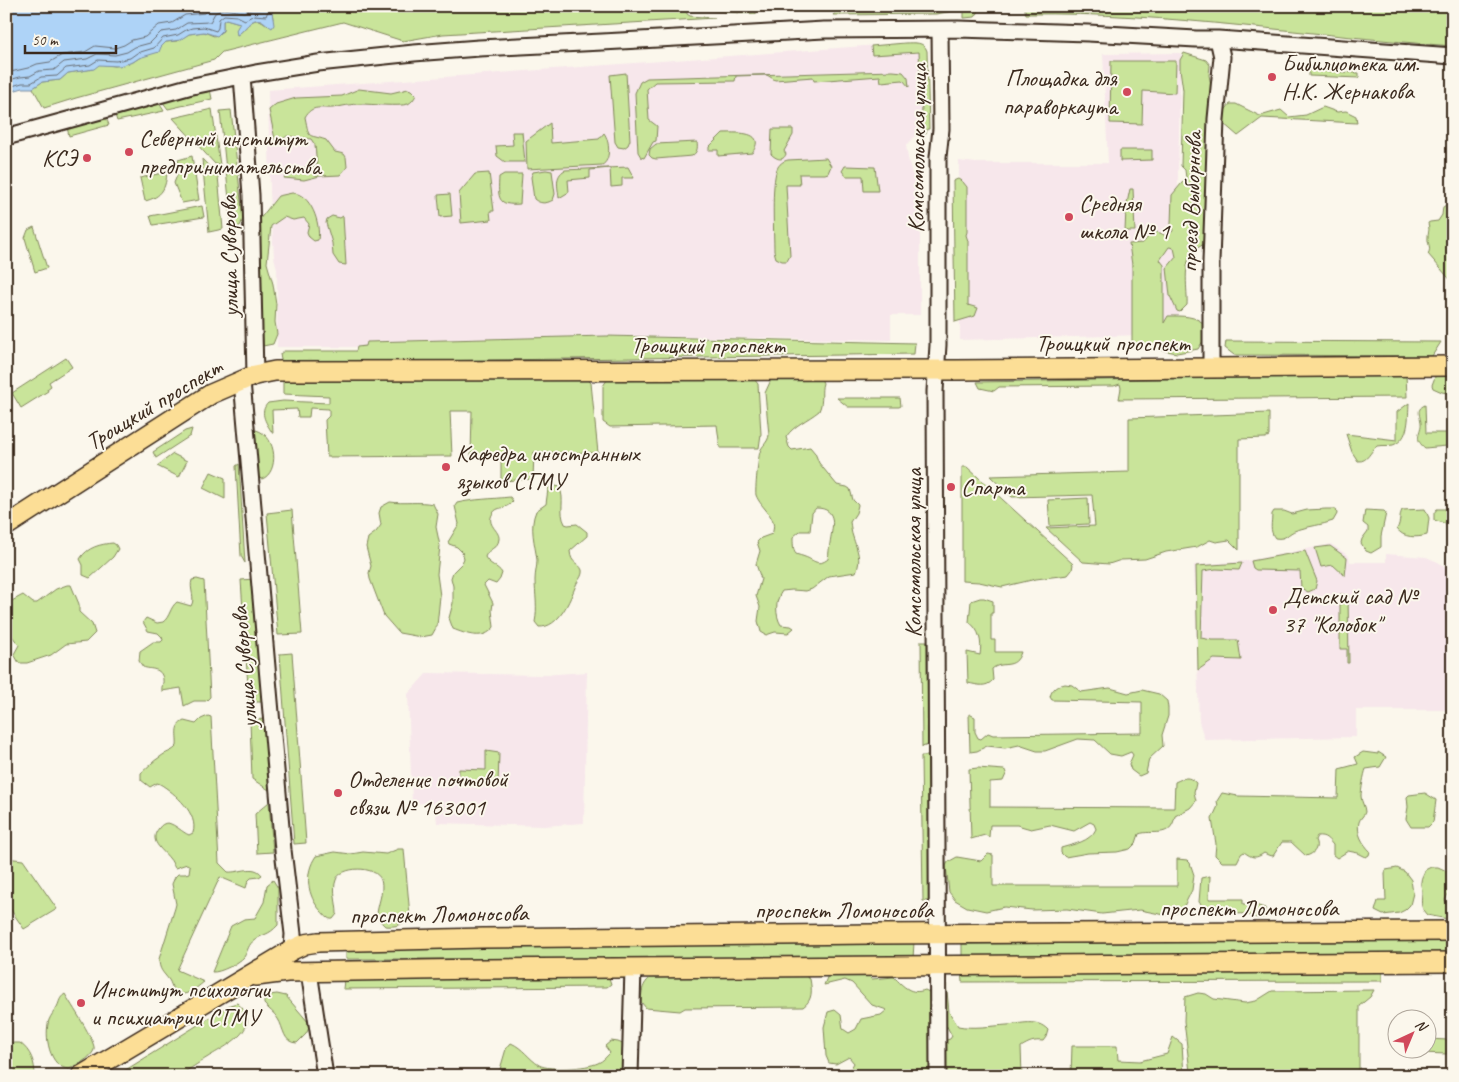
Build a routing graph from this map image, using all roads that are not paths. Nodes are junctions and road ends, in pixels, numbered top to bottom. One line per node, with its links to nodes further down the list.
1 (940, 30): 2 (street); 4 (street); 8 (street, Комсомольская улица)
2 (1218, 39): 3 (street); 7 (street, проезд Выборнова)
3 (1453, 56)
4 (242, 76): 5 (street); 9 (street, улица Суворова)
5 (6, 136)
6 (1453, 366): 7 (main road, Троицкий проспект)
7 (1211, 368): 8 (main road, Троицкий проспект)
8 (936, 370): 9 (main road, Троицкий проспект); 12 (street, Комсомольская улица)
9 (248, 378): 10 (main road, Троицкий проспект); 13 (street, улица Суворова)
10 (6, 526)
11 (1453, 931): 12 (main road, проспект Ломоносова)
12 (937, 935): 13 (main road, проспект Ломоносова); 15 (street, Комсомольская улица)
13 (292, 950): 18 (main road, проспект Ломоносова)
14 (1453, 962): 15 (main road, проспект Ломоносова)
15 (937, 966): 16 (main road, проспект Ломоносова); 22 (street, Комсомольская улица)
16 (633, 968): 17 (main road, проспект Ломоносова); 21 (street)
17 (309, 972): 18 (main road, проспект Ломоносова); 20 (street)
18 (245, 978): 19 (main road, проспект Ломоносова)
19 (81, 1076)
20 (325, 1076)
21 (630, 1076)
22 (938, 1076)

